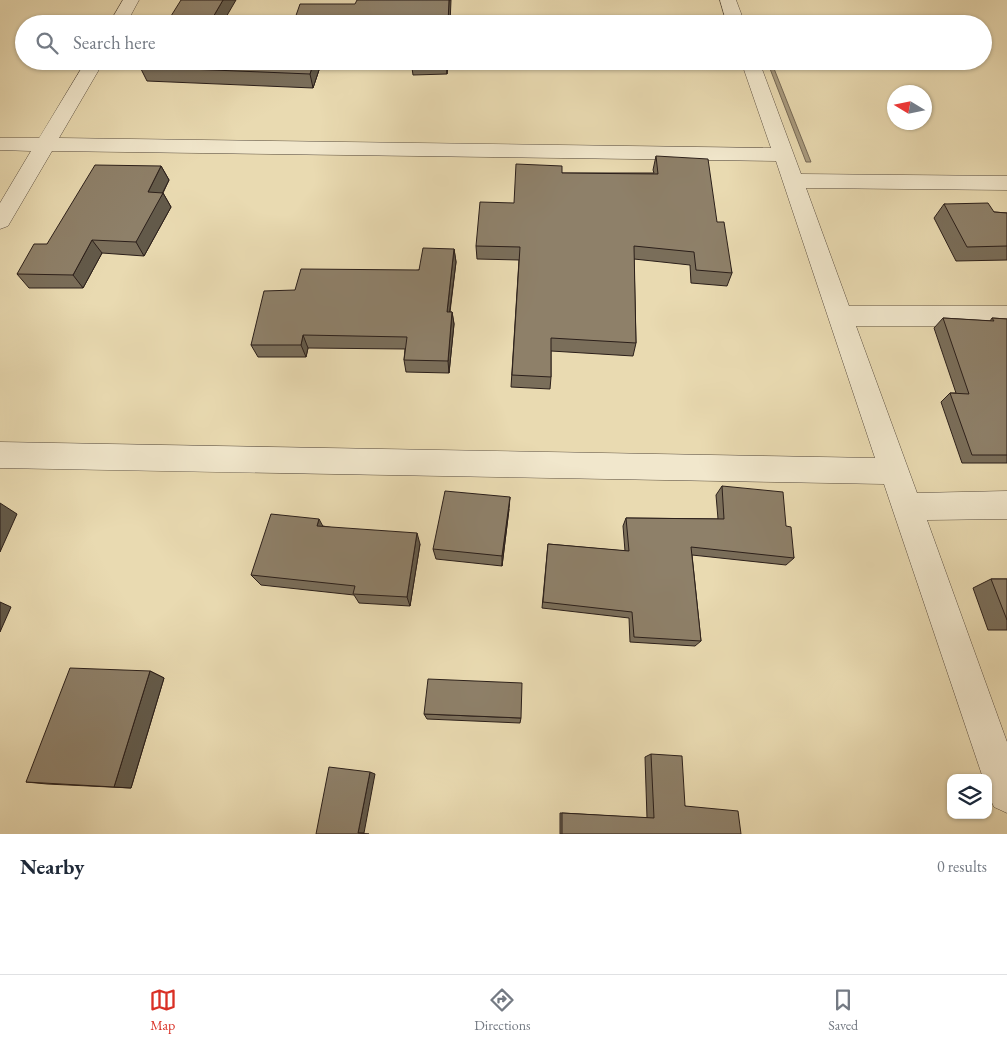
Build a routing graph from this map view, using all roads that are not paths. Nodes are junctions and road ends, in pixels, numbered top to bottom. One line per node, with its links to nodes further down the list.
1 (131, 0): 3 (street)
2 (728, 0): 4 (street)
3 (122, 15)
4 (733, 15)
5 (90, 70): 8 (street)
6 (753, 70): 9 (street)
7 (0, 144): 8 (street)
8 (45, 145): 9 (street); 12 (street)
9 (783, 155): 10 (street)
10 (793, 181): 11 (street); 13 (street)
11 (1007, 183)
12 (0, 221)
13 (840, 316): 14 (street); 16 (street)
14 (1007, 316)
15 (0, 455): 16 (street)
16 (894, 471): 18 (street)
17 (1007, 505): 18 (street)
18 (907, 507): 19 (street)
19 (1007, 794)

